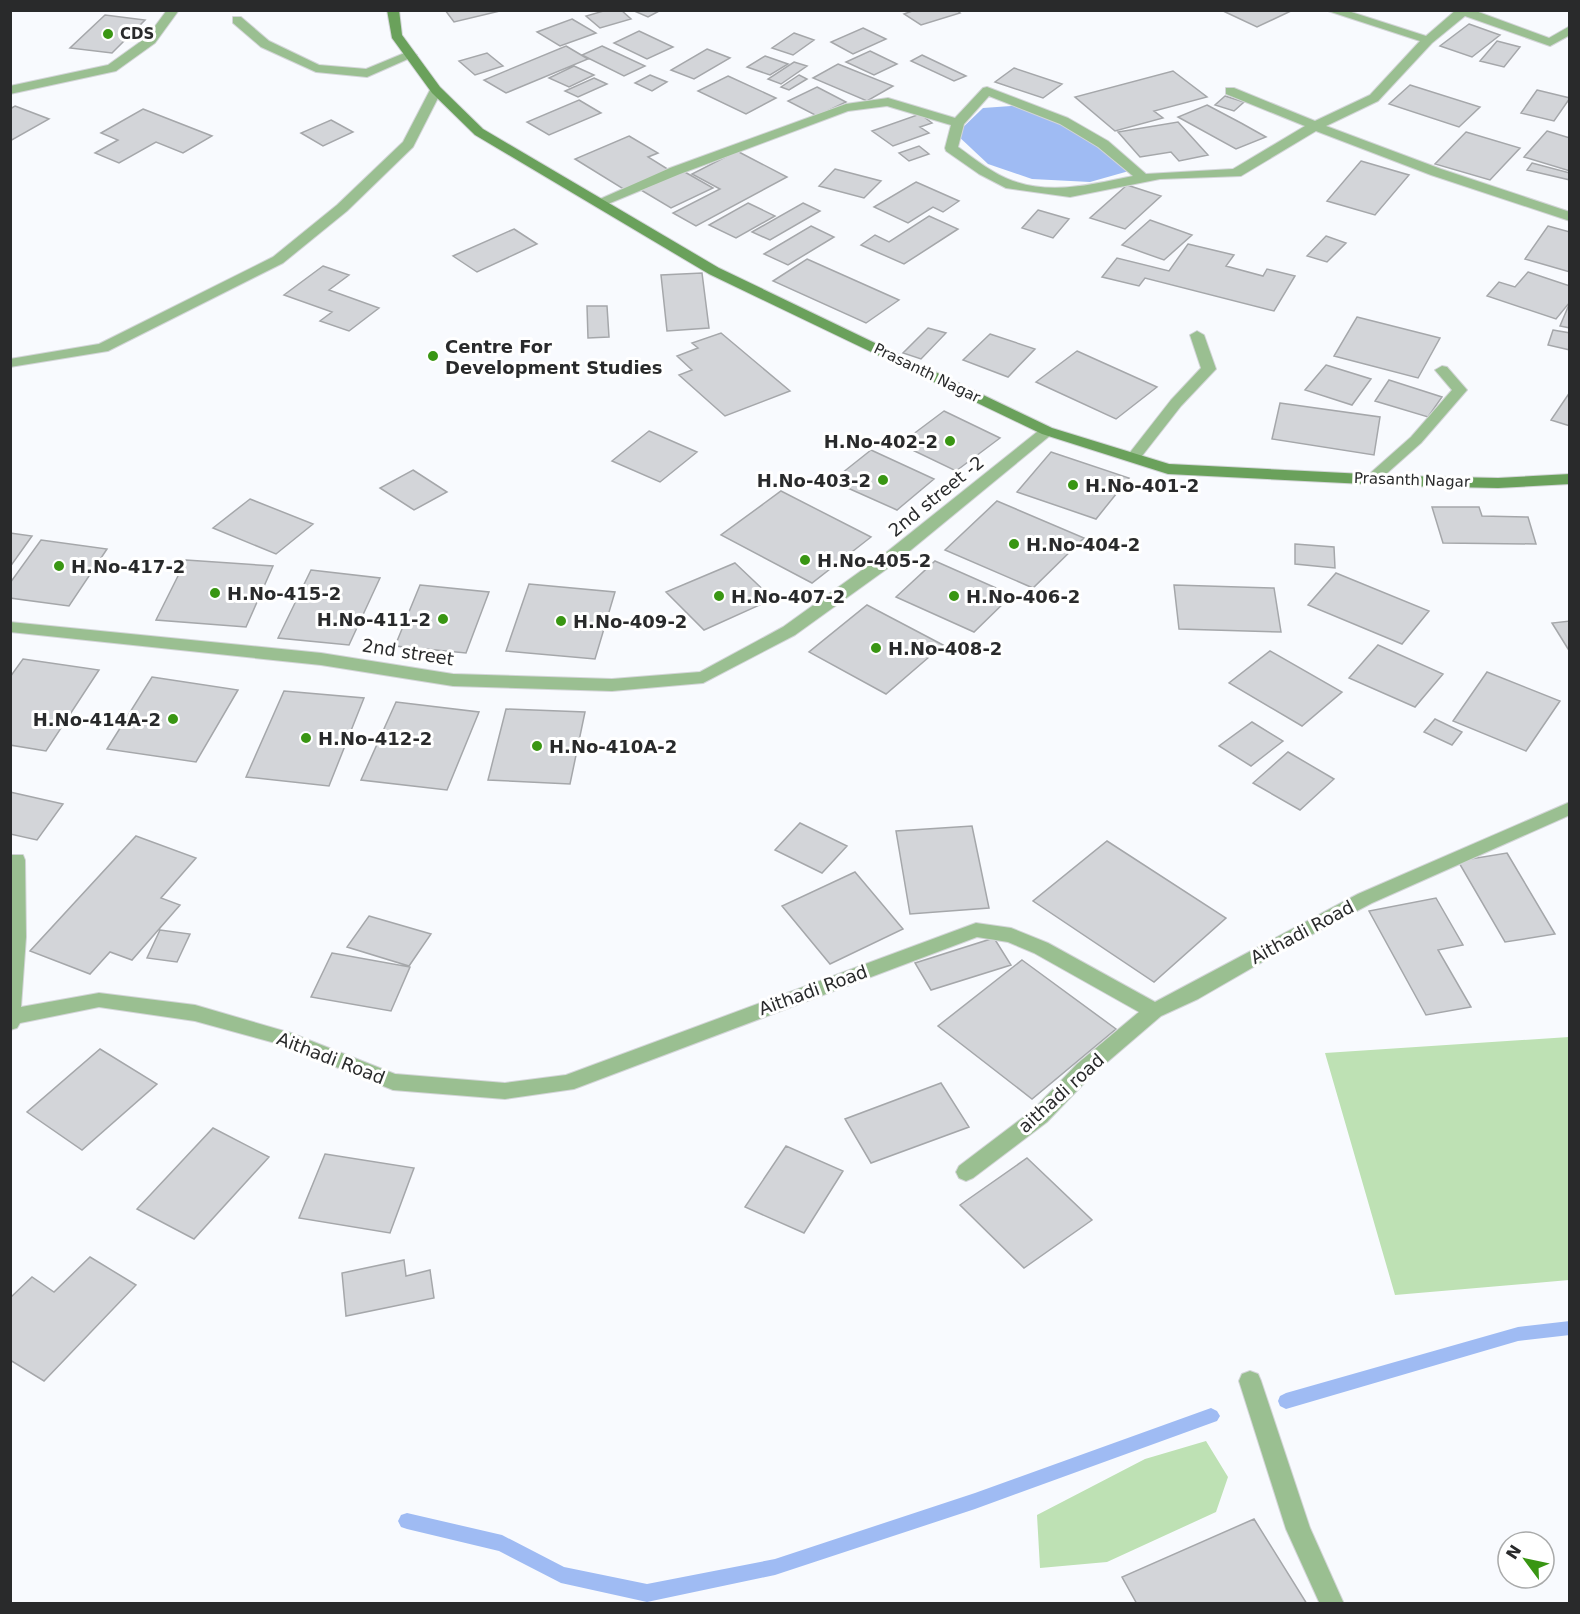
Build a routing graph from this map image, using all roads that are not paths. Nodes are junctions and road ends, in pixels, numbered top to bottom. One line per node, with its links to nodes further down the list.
1 (173, 10): 9 (street)
2 (393, 10): 8 (street, Prasanth Nagar)
3 (1331, 10): 7 (street)
4 (1463, 11): 6 (street); 7 (street)
5 (237, 20): 8 (street)
6 (1569, 29)
7 (1428, 40): 13 (street)
8 (411, 55): 10 (street, Prasanth Nagar)
9 (10, 90)
10 (436, 90): 15 (street, Prasanth Nagar); 18 (street)
11 (1230, 91): 13 (street)
12 (958, 123): 14 (street); 14 (street); 15 (street)
13 (1315, 126): 14 (street); 16 (street)
14 (1143, 178)
15 (598, 202): 20 (street, Prasanth Nagar)
16 (1569, 217)
17 (1197, 335): 21 (street)
18 (10, 363)
19 (1442, 370): 22 (street)
20 (1047, 431): 21 (street, Prasanth Nagar); 25 (street, 2nd street -2)
21 (1133, 458): 22 (street, Prasanth Nagar)
22 (1372, 479): 23 (street, Prasanth Nagar)
23 (1569, 479)
24 (10, 627): 25 (street, 2nd street)
25 (789, 631)
26 (1569, 808): 28 (street, Aithadi Road)
27 (16, 860): 29 (street)
28 (1154, 1011): 29 (street, Aithadi Road); 30 (street, aithadi road)
29 (11, 1019)
30 (966, 1172)
31 (1250, 1380): 32 (street)
32 (1332, 1604)

